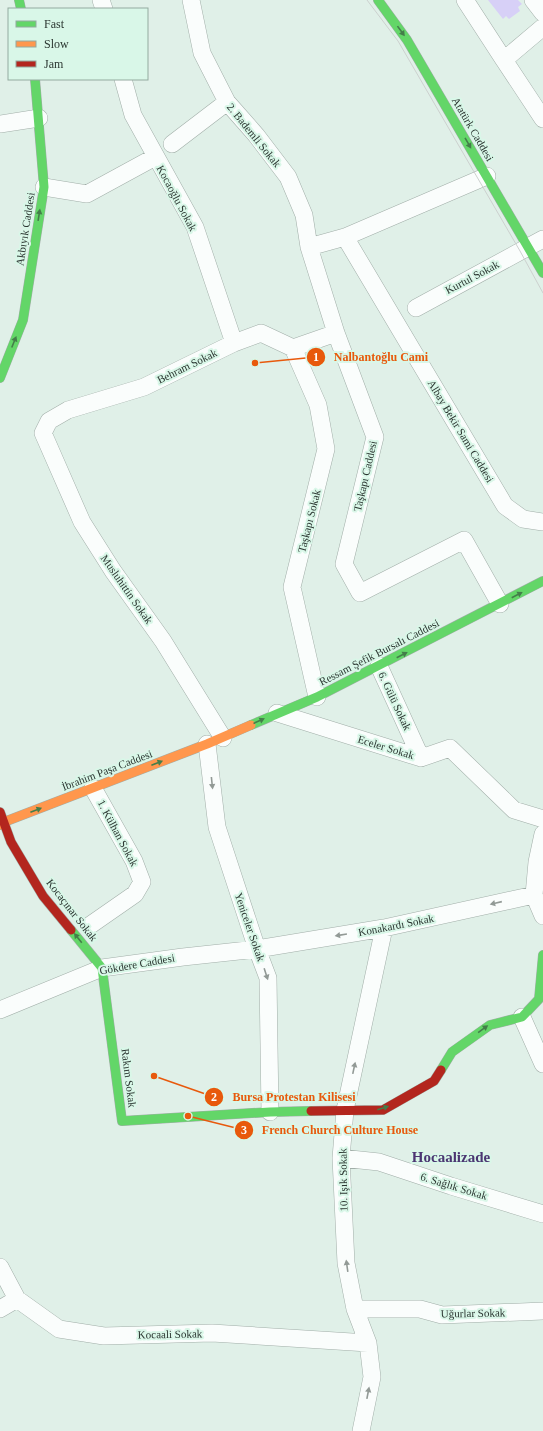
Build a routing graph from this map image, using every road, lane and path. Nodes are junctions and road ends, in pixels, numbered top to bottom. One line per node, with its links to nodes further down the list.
1 (191, 0): 8 (street, 2. Bademli Sokak)
2 (378, 0): 14 (street, Atatürk Caddesi, one-way to 14)
3 (465, 0): 5 (street)
4 (543, 27): 5 (street)
5 (504, 60): 10 (street)
6 (35, 80): 9 (street, Akbıyık Caddesi)
7 (123, 80): 13 (street, Kocaoğlu Sokak)
8 (227, 102): 12 (street); 18 (street, 2. Bademli Sokak)
9 (39, 118): 11 (street); 15 (street, Akbıyık Caddesi)
10 (543, 119)
11 (0, 124)
12 (172, 144)
13 (155, 157): 15 (street); 23 (street, Kocaoğlu Sokak)
14 (487, 176): 16 (street); 19 (street, Atatürk Caddesi)
15 (44, 187): 25 (street, Akbıyık Caddesi, one-way to 15)
16 (345, 237): 18 (street); 27 (street, Albay Bekir Sami Caddesi)
17 (543, 239): 19 (street, Kurtul Sokak)
18 (309, 247): 22 (street, Taşkapı Caddesi)
19 (528, 247): 20 (street, Atatürk Caddesi); 21 (street, Kurtul Sokak)
20 (543, 273)
21 (416, 308)
22 (336, 332): 24 (street); 29 (street, Taşkapı Caddesi)
23 (234, 343): 24 (street, Behram Sokak); 26 (street, Behram Sokak)
24 (293, 348): 31 (street, Taşkapı Sokak)
25 (0, 378)
26 (43, 433): 33 (street, Musluhittin Sokak)
27 (543, 522)
28 (543, 581): 29 (street, Ressam Şefik Bursalı Caddesi, one-way to 28)
29 (500, 604): 30 (street, Ressam Şefik Bursalı Caddesi, one-way to 29)
30 (379, 666): 31 (street, Ressam Şefik Bursalı Caddesi); 35 (street, 6. Gülü Sokak)
31 (318, 697): 32 (street, Ressam Şefik Bursalı Caddesi)
32 (277, 713): 33 (street, Ressam Şefik Bursalı Caddesi, one-way to 32); 35 (street, Eceler Sokak)
33 (223, 738): 34 (street, İbrahim Paşa Caddesi)
34 (207, 744): 36 (street, İbrahim Paşa Caddesi, one-way to 34); 45 (street, Yeniceler Sokak, one-way to 45)
35 (421, 758): 38 (street, Eceler Sokak)
36 (93, 788): 39 (street, İbrahim Paşa Caddesi, one-way to 36); 43 (street, 1. Külhan Sokak)
37 (0, 812): 39 (street, Kocaçınar Sokak)
38 (543, 819)
39 (2, 823): 47 (street, Kocaçınar Sokak, one-way to 39)
40 (543, 834): 41 (street)
41 (534, 895): 42 (street); 44 (street, Konakardı Sokak, one-way to 44)
42 (543, 916)
43 (89, 926)
44 (384, 928): 45 (street, Konakardı Sokak, one-way to 45); 52 (street, 10. Işık Sokak, one-way to 44)
45 (257, 949): 47 (street, Gökdere Caddesi); 53 (street, Yeniceler Sokak, one-way to 53)
46 (543, 955): 48 (street)
47 (102, 968): 49 (street, Gökdere Caddesi); 53 (street, Rakım Sokak)
48 (541, 999): 50 (street)
49 (0, 1010)
50 (522, 1017): 51 (street); 52 (street, Rakım Sokak, one-way to 50)
51 (543, 1064)
52 (345, 1110): 53 (street, Rakım Sokak); 54 (street, 10. Işık Sokak)
53 (270, 1112)
54 (341, 1158): 55 (street, 6. Sağlık Sokak); 59 (street, 10. Işık Sokak, one-way to 54)
55 (543, 1214)
56 (0, 1267): 57 (street, Kocaali Sokak)
57 (17, 1299): 58 (street); 61 (street, Kocaali Sokak)
58 (0, 1309)
59 (355, 1309): 60 (street, Uğurlar Sokak); 61 (street, 10. Işık Sokak)
60 (543, 1311)
61 (368, 1343): 62 (street, 10. Işık Sokak, one-way to 61)
62 (361, 1431)

